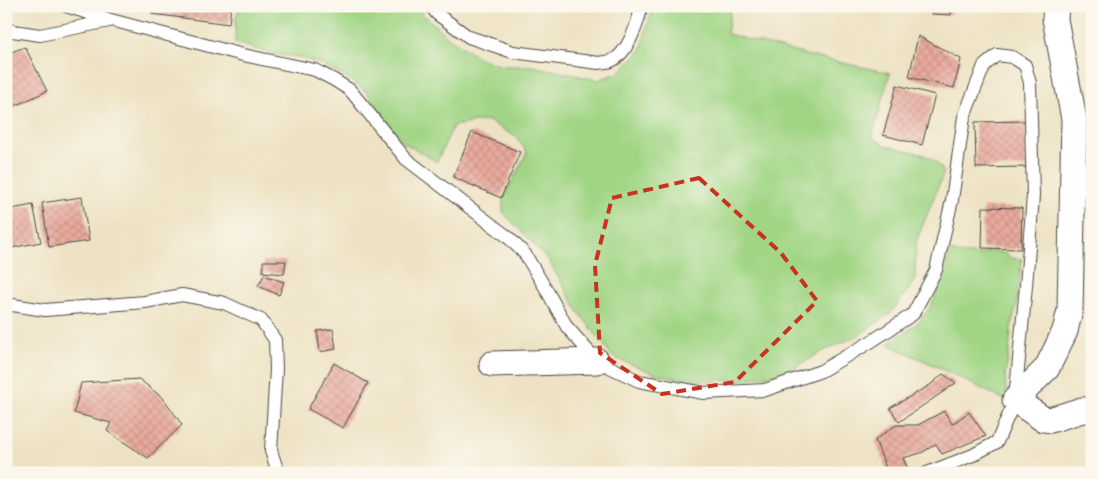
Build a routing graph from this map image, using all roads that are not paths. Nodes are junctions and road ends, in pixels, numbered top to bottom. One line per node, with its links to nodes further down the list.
1 (66, 6): 5 (lane)
2 (431, 6): 3 (lane)
3 (641, 6)
4 (1056, 6): 10 (street)
5 (111, 20): 6 (lane); 8 (lane)
6 (6, 30)
7 (6, 304): 12 (lane)
8 (598, 361): 9 (street); 10 (lane)
9 (492, 364)
10 (1015, 400): 11 (street); 13 (lane)
11 (1092, 410)
12 (281, 473)
13 (928, 473)

